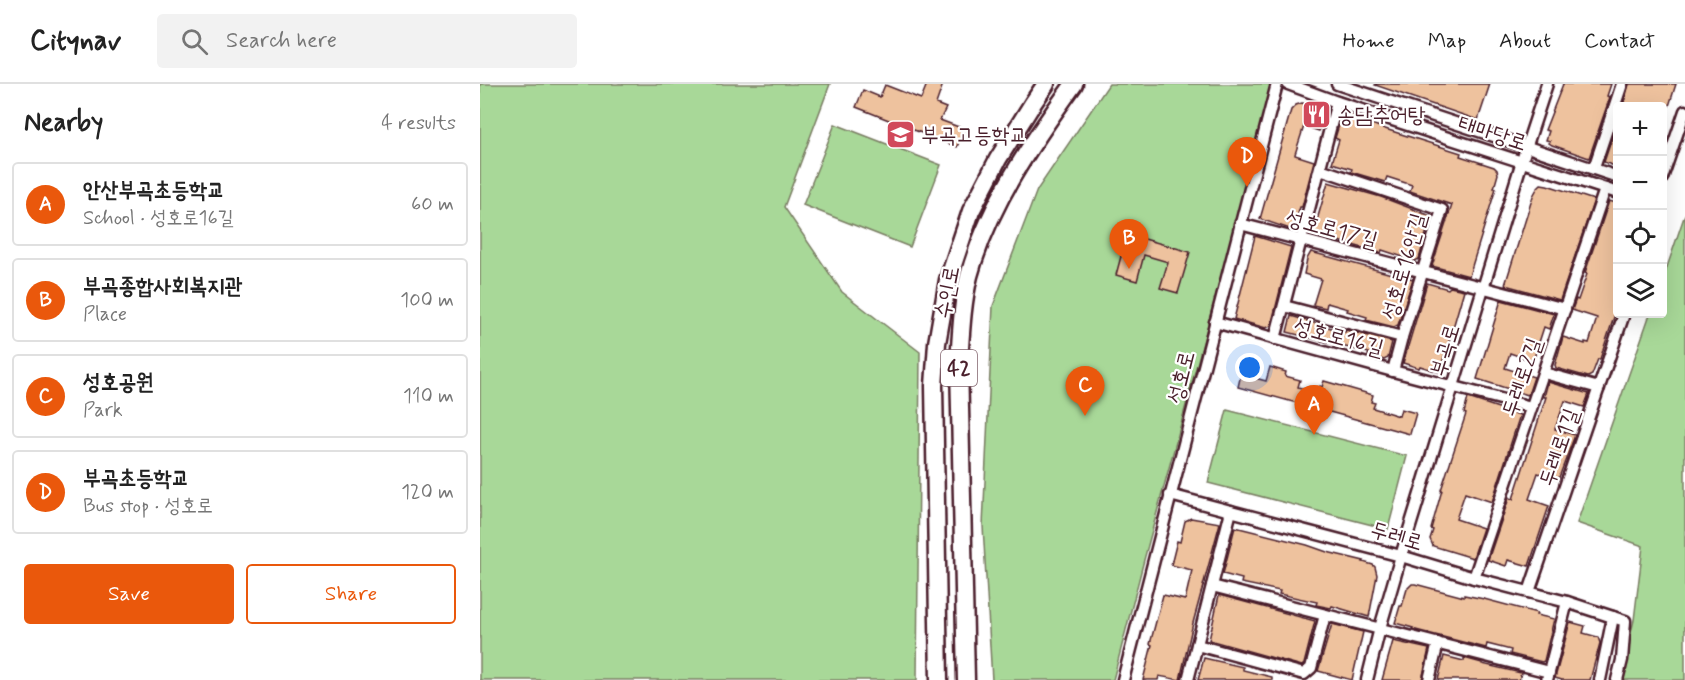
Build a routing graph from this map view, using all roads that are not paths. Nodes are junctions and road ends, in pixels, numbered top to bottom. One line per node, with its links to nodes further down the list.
1 (1046, 84): 47 (highway, 수인로 / 42)
2 (1074, 84): 45 (highway, 수인로 / 42)
3 (1276, 84): 18 (street, 성호로)
4 (1288, 84): 8 (street, 태마당로)
5 (1337, 84): 10 (street, 태마당로)
6 (1547, 84): 10 (street, 부곡로)
7 (1622, 84): 13 (street)
8 (1337, 102): 11 (street, 태마당로); 14 (street)
9 (1685, 111): 12 (street)
10 (1526, 147): 11 (street, 부곡로); 13 (street, 태마당로)
11 (1522, 162): 16 (street, 태마당로); 21 (street, 부곡로)
12 (1667, 163)
13 (1594, 168): 15 (street, 태마당로)
14 (1320, 169): 19 (street); 20 (street, 성호로16안길)
15 (1613, 175)
16 (1605, 189): 17 (street, 태마당로); 23 (street, 두레로2길)
17 (1613, 192)
18 (1240, 224): 19 (street, 성호로17길); 25 (street, 성호로)
19 (1300, 240): 20 (street, 성호로17길); 22 (street)
20 (1422, 272): 21 (street, 성호로17길); 26 (street, 성호로16안길)
21 (1484, 288): 23 (street, 성호로17길); 30 (street, 부곡로)
22 (1284, 306): 26 (street, 성호로16안길); 27 (street)
23 (1565, 309): 29 (street, 두레로2길)
24 (1623, 318): 31 (street, 두레로1길)
25 (1215, 322): 27 (street, 성호로16길); 33 (street, 성호로)
26 (1402, 337): 28 (street)
27 (1275, 339): 28 (street, 성호로16길)
28 (1393, 371): 30 (street, 성호로16길)
29 (1544, 373): 31 (street); 32 (street, 두레로2길)
30 (1454, 387): 32 (street, 성호로16길); 35 (street, 부곡로)
31 (1599, 388): 38 (street, 두레로1길)
32 (1531, 407): 36 (street, 두레로2길)
33 (1170, 495): 34 (street, 두레로); 48 (street, 성호로)
34 (1231, 511): 35 (street, 두레로); 37 (street)
35 (1401, 556): 36 (street, 두레로); 42 (street, 부곡로)
36 (1474, 578): 38 (street, 두레로)
37 (1212, 586): 40 (street); 44 (street)
38 (1529, 592): 39 (street, 두레로)
39 (1567, 603): 41 (street, 두레로); 46 (street)
40 (1325, 615): 42 (street); 44 (street)
41 (1613, 618): 52 (street); 53 (street)
42 (1380, 628): 43 (street); 50 (street, 부곡로)
43 (1438, 643): 46 (street); 51 (street)
44 (1197, 645): 49 (street)
45 (967, 675)
46 (1548, 676)
47 (938, 678)
48 (1123, 680)
49 (1188, 680)
50 (1367, 680)
51 (1429, 680)
52 (1600, 680)
53 (1617, 680)

